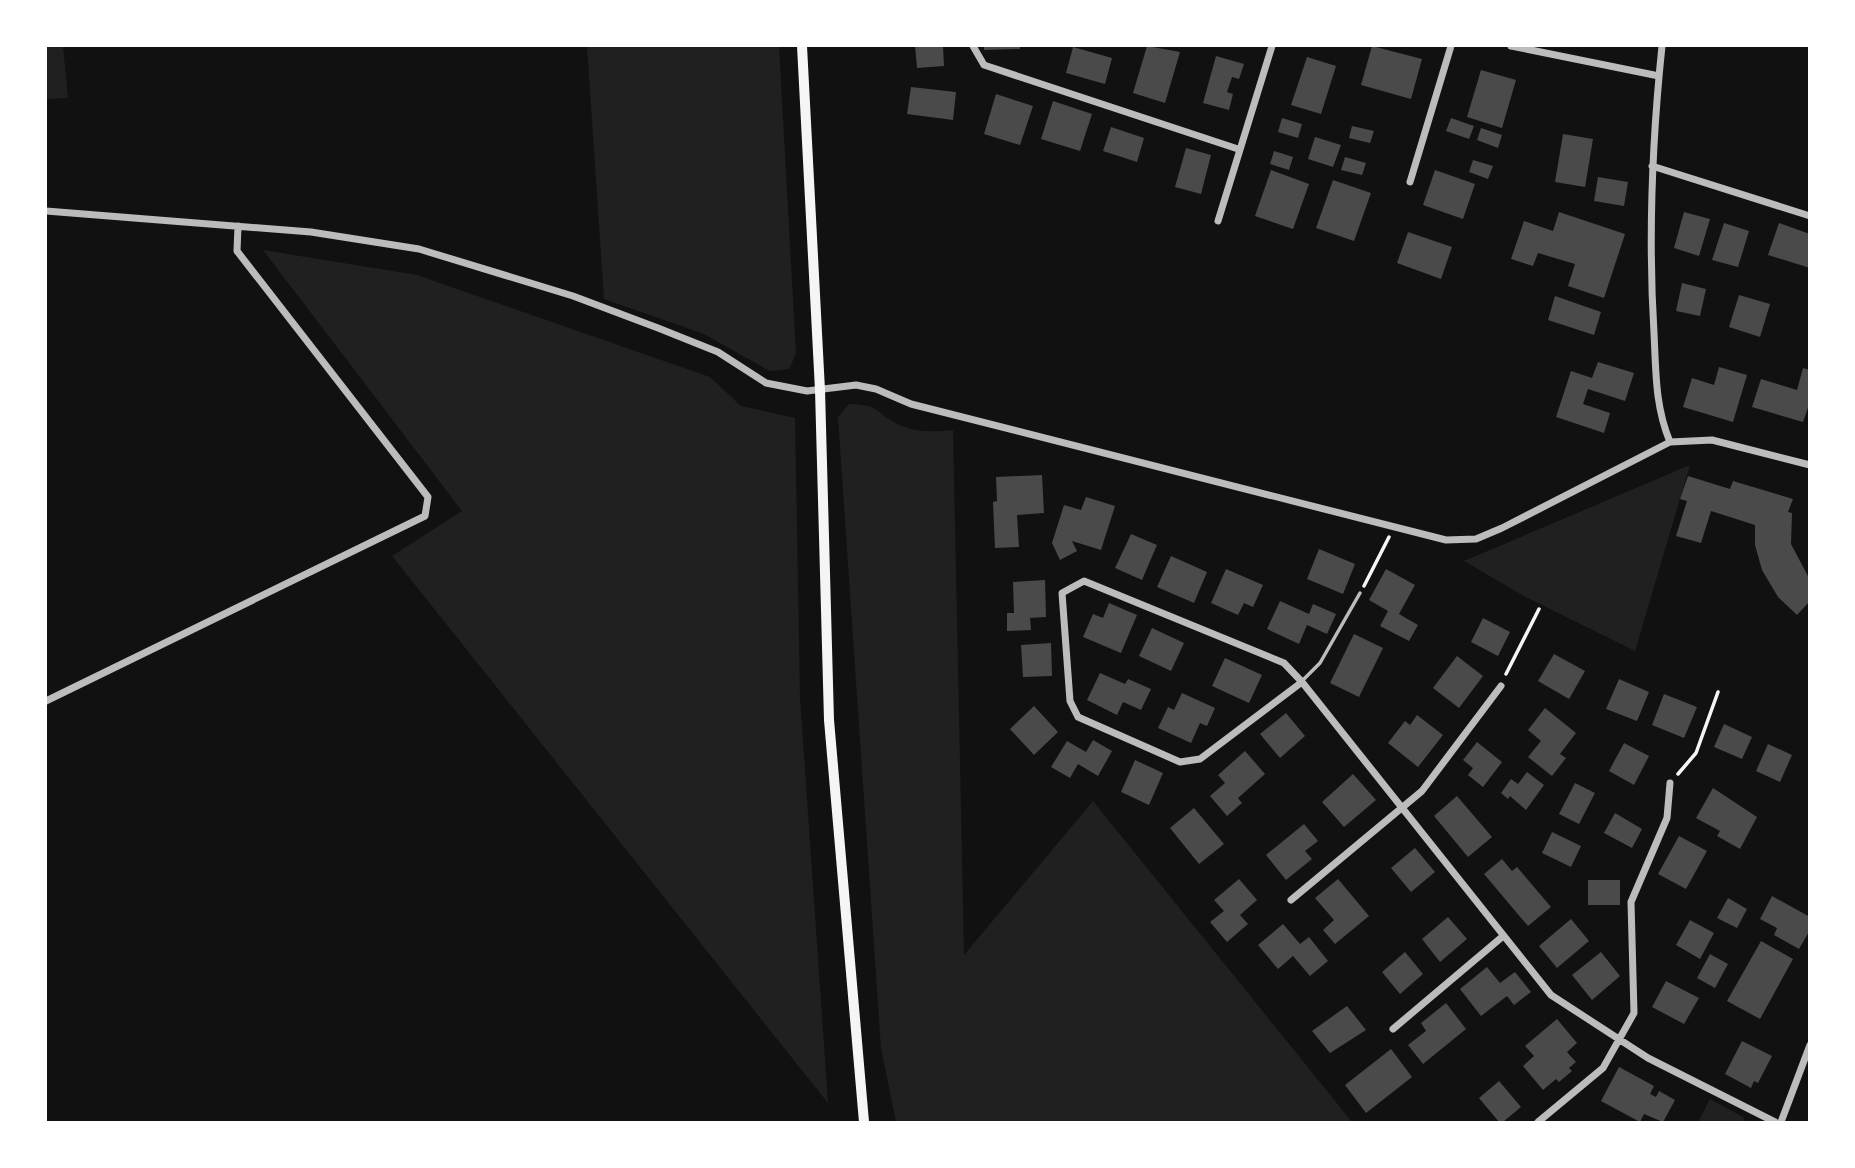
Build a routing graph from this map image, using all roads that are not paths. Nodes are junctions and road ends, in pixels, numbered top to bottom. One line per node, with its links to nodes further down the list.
1 (802, 46): 15 (main road)
2 (974, 46): 8 (street)
3 (1272, 46): 8 (street)
4 (1451, 46): 10 (street)
5 (1511, 46): 7 (street)
6 (1662, 46): 7 (street)
7 (1659, 76): 9 (street)
8 (1238, 149): 13 (street)
9 (1652, 166): 12 (street); 16 (street)
10 (1410, 182)
11 (46, 211): 14 (street)
12 (1810, 216)
13 (1218, 221)
14 (238, 226): 15 (street); 21 (street)
15 (820, 390): 16 (street); 29 (main road)
16 (1670, 442): 17 (street)
17 (1810, 465)
18 (1360, 593): 19 (lane)
19 (1301, 682): 19 (street); 23 (street)
20 (1501, 685): 23 (street)
21 (46, 701)
22 (1670, 783): 27 (street)
23 (1403, 809): 24 (street); 25 (street)
24 (1291, 900)
25 (1502, 937): 26 (street); 27 (street)
26 (1393, 1028)
27 (1620, 1041): 30 (street); 31 (street)
28 (1810, 1045): 32 (street)
29 (864, 1122)
30 (1538, 1122)
31 (1775, 1122)
32 (1781, 1122)

